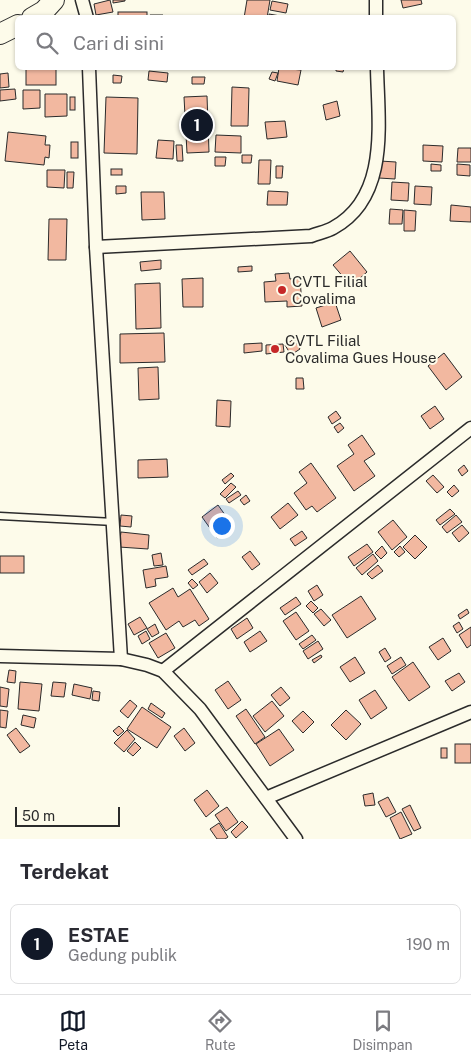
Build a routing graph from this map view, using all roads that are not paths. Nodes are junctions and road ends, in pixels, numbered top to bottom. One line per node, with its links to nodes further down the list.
1 (54, 0): 4 (main road)
2 (82, 0): 5 (street)
3 (376, 0): 6 (street)
4 (37, 15)
5 (86, 15)
6 (376, 15)
7 (15, 26): 8 (main road)
8 (0, 34)
9 (89, 70): 11 (street)
10 (377, 70): 11 (street)
11 (96, 247): 14 (street)
12 (471, 428): 17 (street)
13 (0, 516): 14 (lane)
14 (114, 522): 16 (street)
15 (0, 656): 16 (street)
16 (121, 659): 17 (street)
17 (163, 671): 19 (street)
18 (471, 712): 19 (street)
19 (266, 798): 20 (street)
20 (296, 839)

